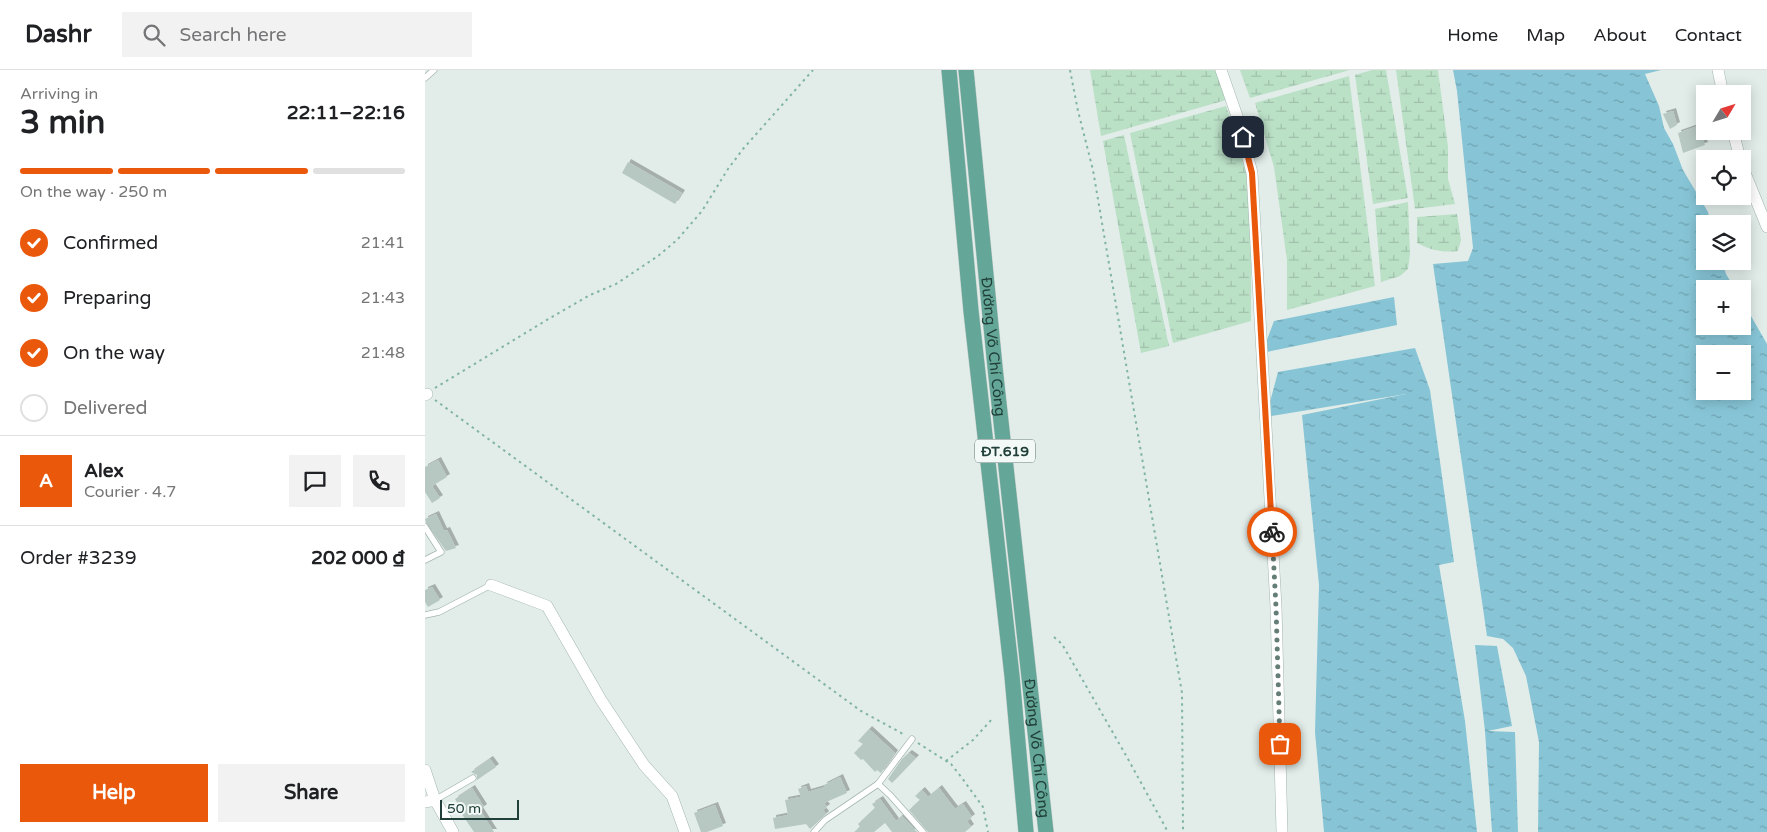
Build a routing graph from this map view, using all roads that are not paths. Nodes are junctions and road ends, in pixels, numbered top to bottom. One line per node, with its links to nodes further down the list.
1 (434, 70): 6 (lane)
2 (949, 70): 23 (main road, Đường Võ Chí Công / ĐT.619)
3 (966, 70): 24 (main road, Đường Võ Chí Công / ĐT.619)
4 (1221, 70): 25 (street)
5 (1718, 70): 7 (street)
6 (425, 78)
7 (1721, 85)
8 (1751, 188): 9 (street)
9 (1767, 227)
10 (425, 527): 11 (lane)
11 (425, 560)
12 (491, 585): 13 (lane); 20 (street)
13 (425, 615)
14 (913, 739): 17 (lane)
15 (425, 770): 18 (street)
16 (473, 778): 18 (lane)
17 (878, 784): 21 (lane); 22 (lane)
18 (430, 801): 19 (street)
19 (453, 832)
20 (685, 832)
21 (814, 832)
22 (923, 832)
23 (1026, 832)
24 (1046, 832)
25 (1282, 832)

